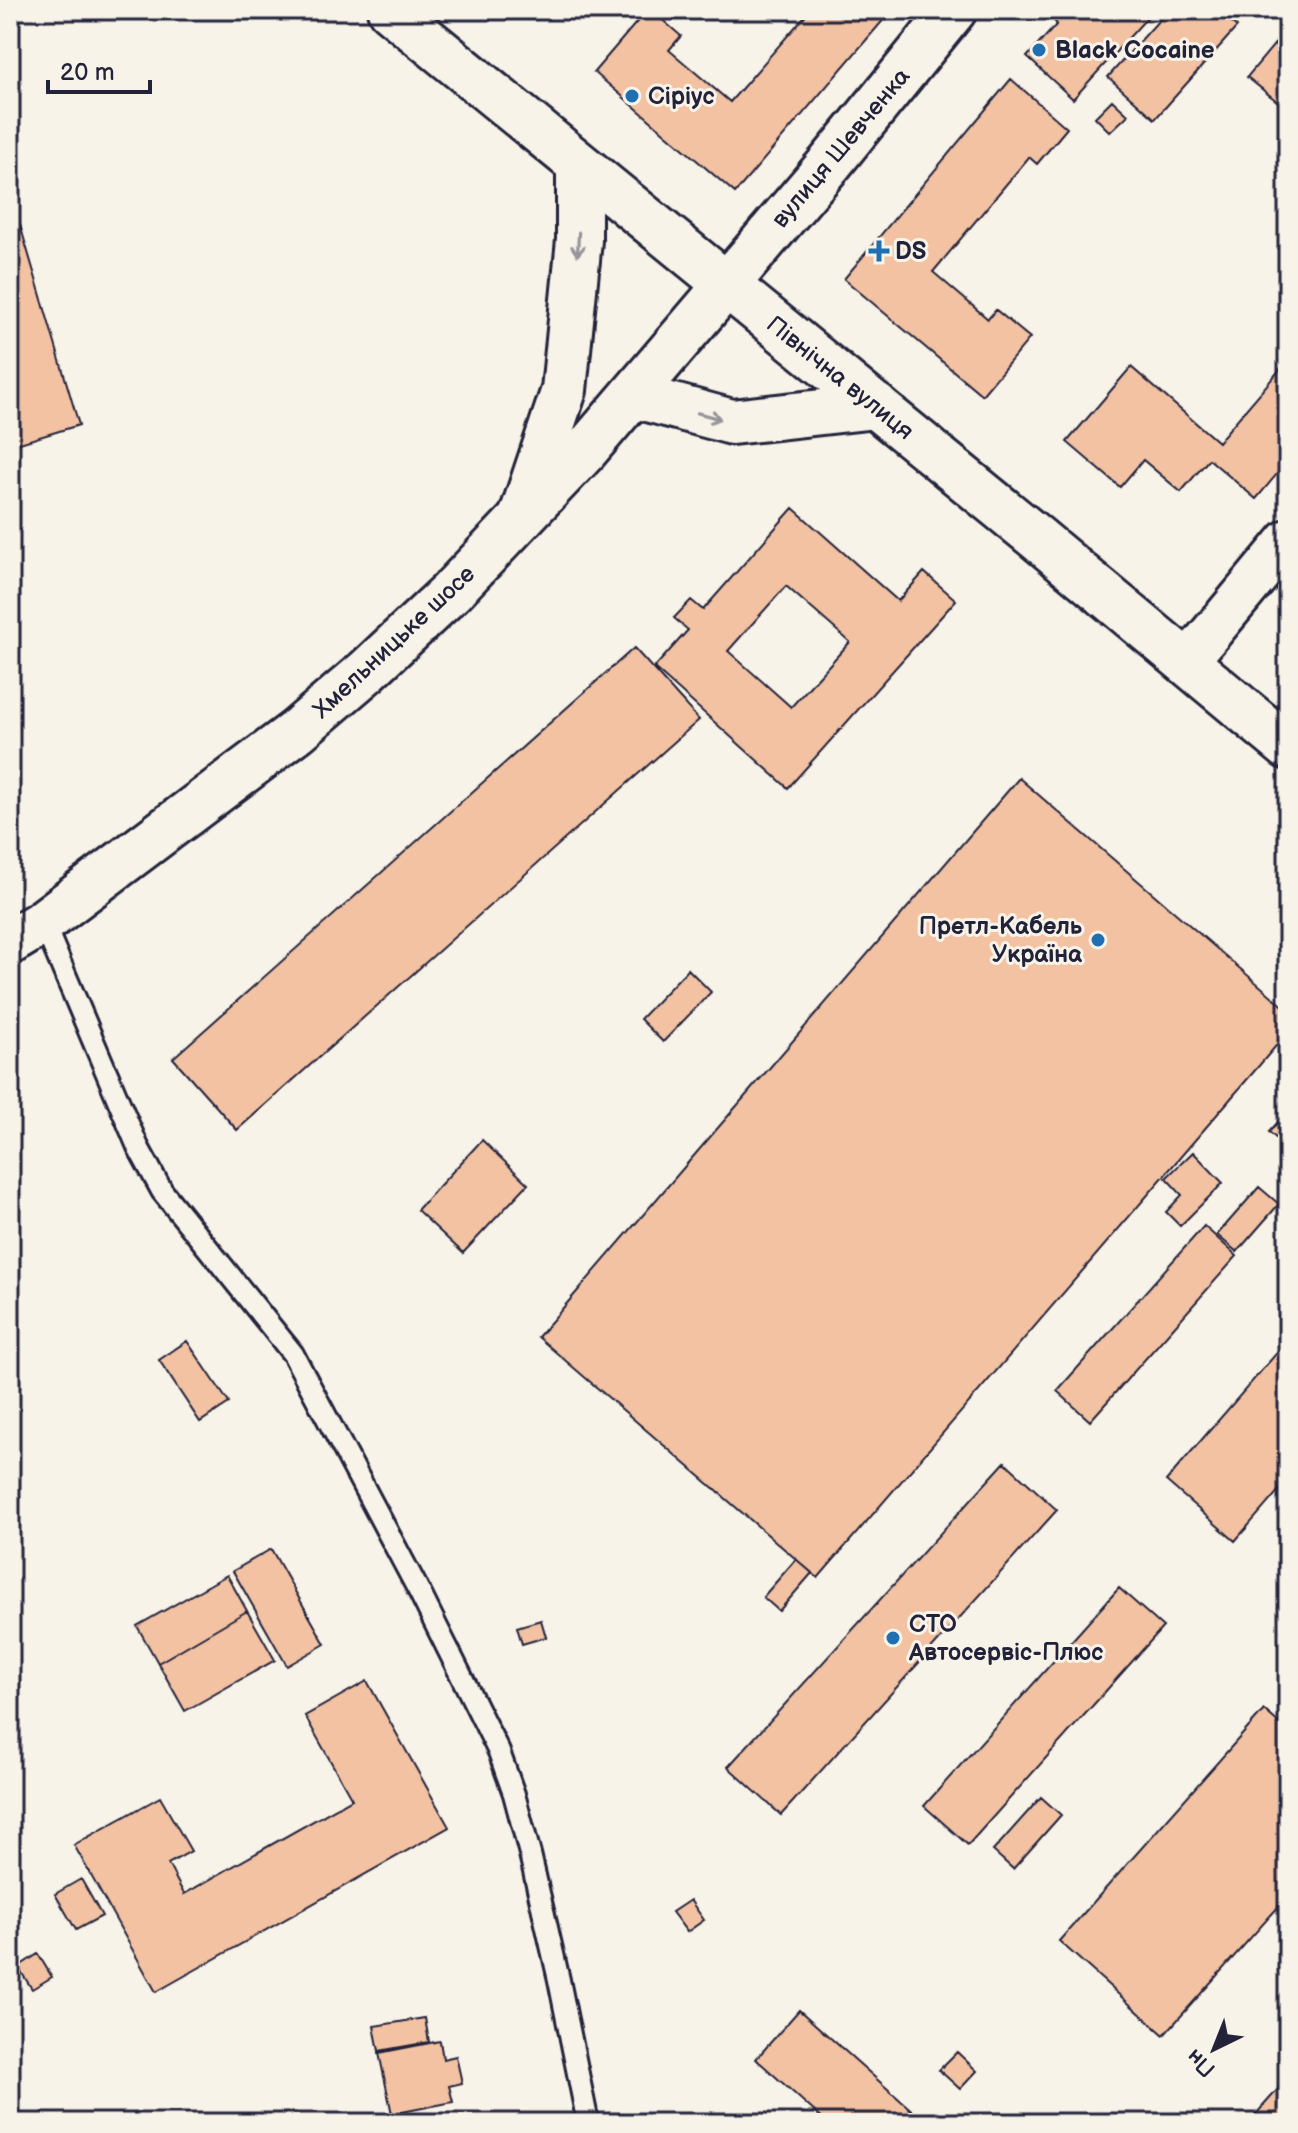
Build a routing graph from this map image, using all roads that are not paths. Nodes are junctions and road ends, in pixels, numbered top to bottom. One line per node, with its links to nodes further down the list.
1 (390, 10): 3 (main road, Північна вулиця)
2 (954, 10): 4 (main road, вулиця Шевченка)
3 (579, 166): 4 (main road, Північна вулиця); 7 (main road, one-way to 7)
4 (727, 286): 5 (main road, Хмельницьке шосе); 6 (main road, Північна вулиця)
5 (633, 395): 6 (main road, one-way to 6); 7 (main road, Хмельницьке шосе)
6 (876, 406): 9 (main road, Північна вулиця)
7 (521, 518): 11 (main road, Хмельницьке шосе)
8 (1288, 540): 9 (street)
9 (1186, 663): 10 (main road, Північна вулиця)
10 (1288, 747)
11 (26, 932): 12 (lane)
12 (588, 2123)

